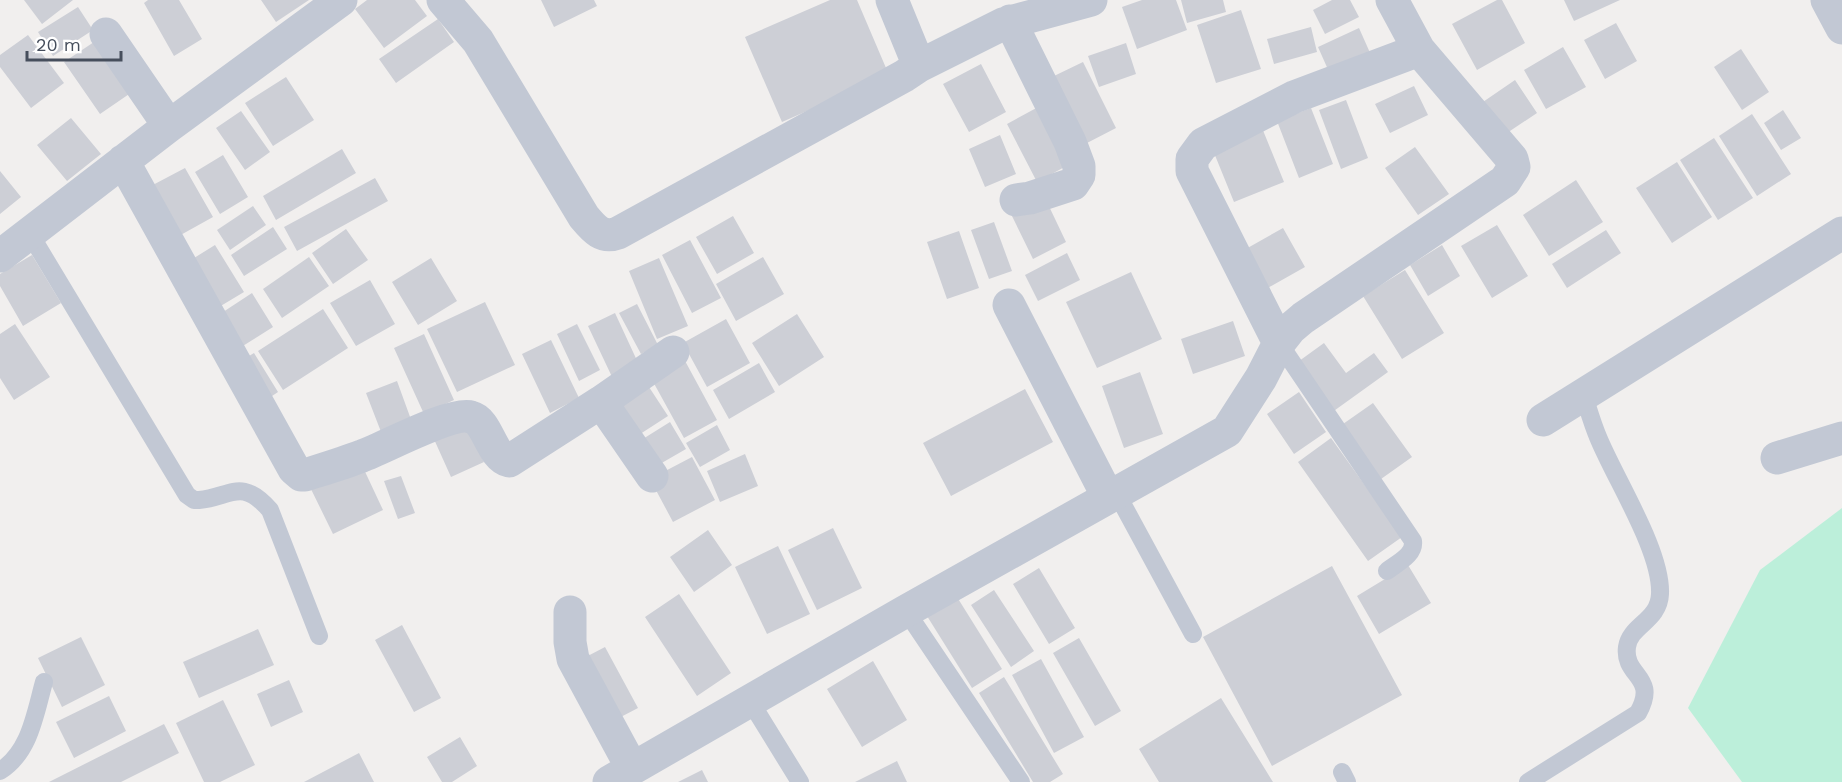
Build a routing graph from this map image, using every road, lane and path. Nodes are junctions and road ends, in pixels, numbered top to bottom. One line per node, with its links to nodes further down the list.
1 (341, 0): 12 (street)
2 (443, 0): 11 (street)
3 (892, 0): 11 (street)
4 (1090, 0): 7 (street)
5 (1392, 0): 10 (street)
6 (1827, 0): 8 (street)
7 (1010, 21): 11 (street); 14 (street)
8 (1842, 28)
9 (106, 34): 12 (street)
10 (1419, 50): 19 (street); 19 (street)
11 (919, 66)
12 (170, 126): 13 (street)
13 (123, 161): 16 (street); 22 (street)
14 (1016, 200)
15 (1842, 233): 21 (street)
16 (30, 234): 17 (street); 32 (lane)
17 (0, 256)
18 (1009, 305): 27 (street)
19 (1279, 343): 27 (street); 28 (lane)
20 (673, 352): 22 (street)
21 (1583, 393): 23 (street); 39 (lane)
22 (601, 402): 26 (street)
23 (1543, 420)
24 (1842, 438): 25 (street)
25 (1777, 458)
26 (652, 476)
27 (1112, 495): 29 (street); 31 (lane)
28 (1387, 571)
29 (906, 611): 34 (street); 38 (lane)
30 (570, 612): 36 (street)
31 (1193, 634)
32 (319, 636)
33 (44, 682): 35 (lane)
34 (750, 701): 36 (street); 37 (lane)
35 (0, 771)
36 (620, 775)
37 (800, 782)
38 (1021, 782)
39 (1528, 782)

